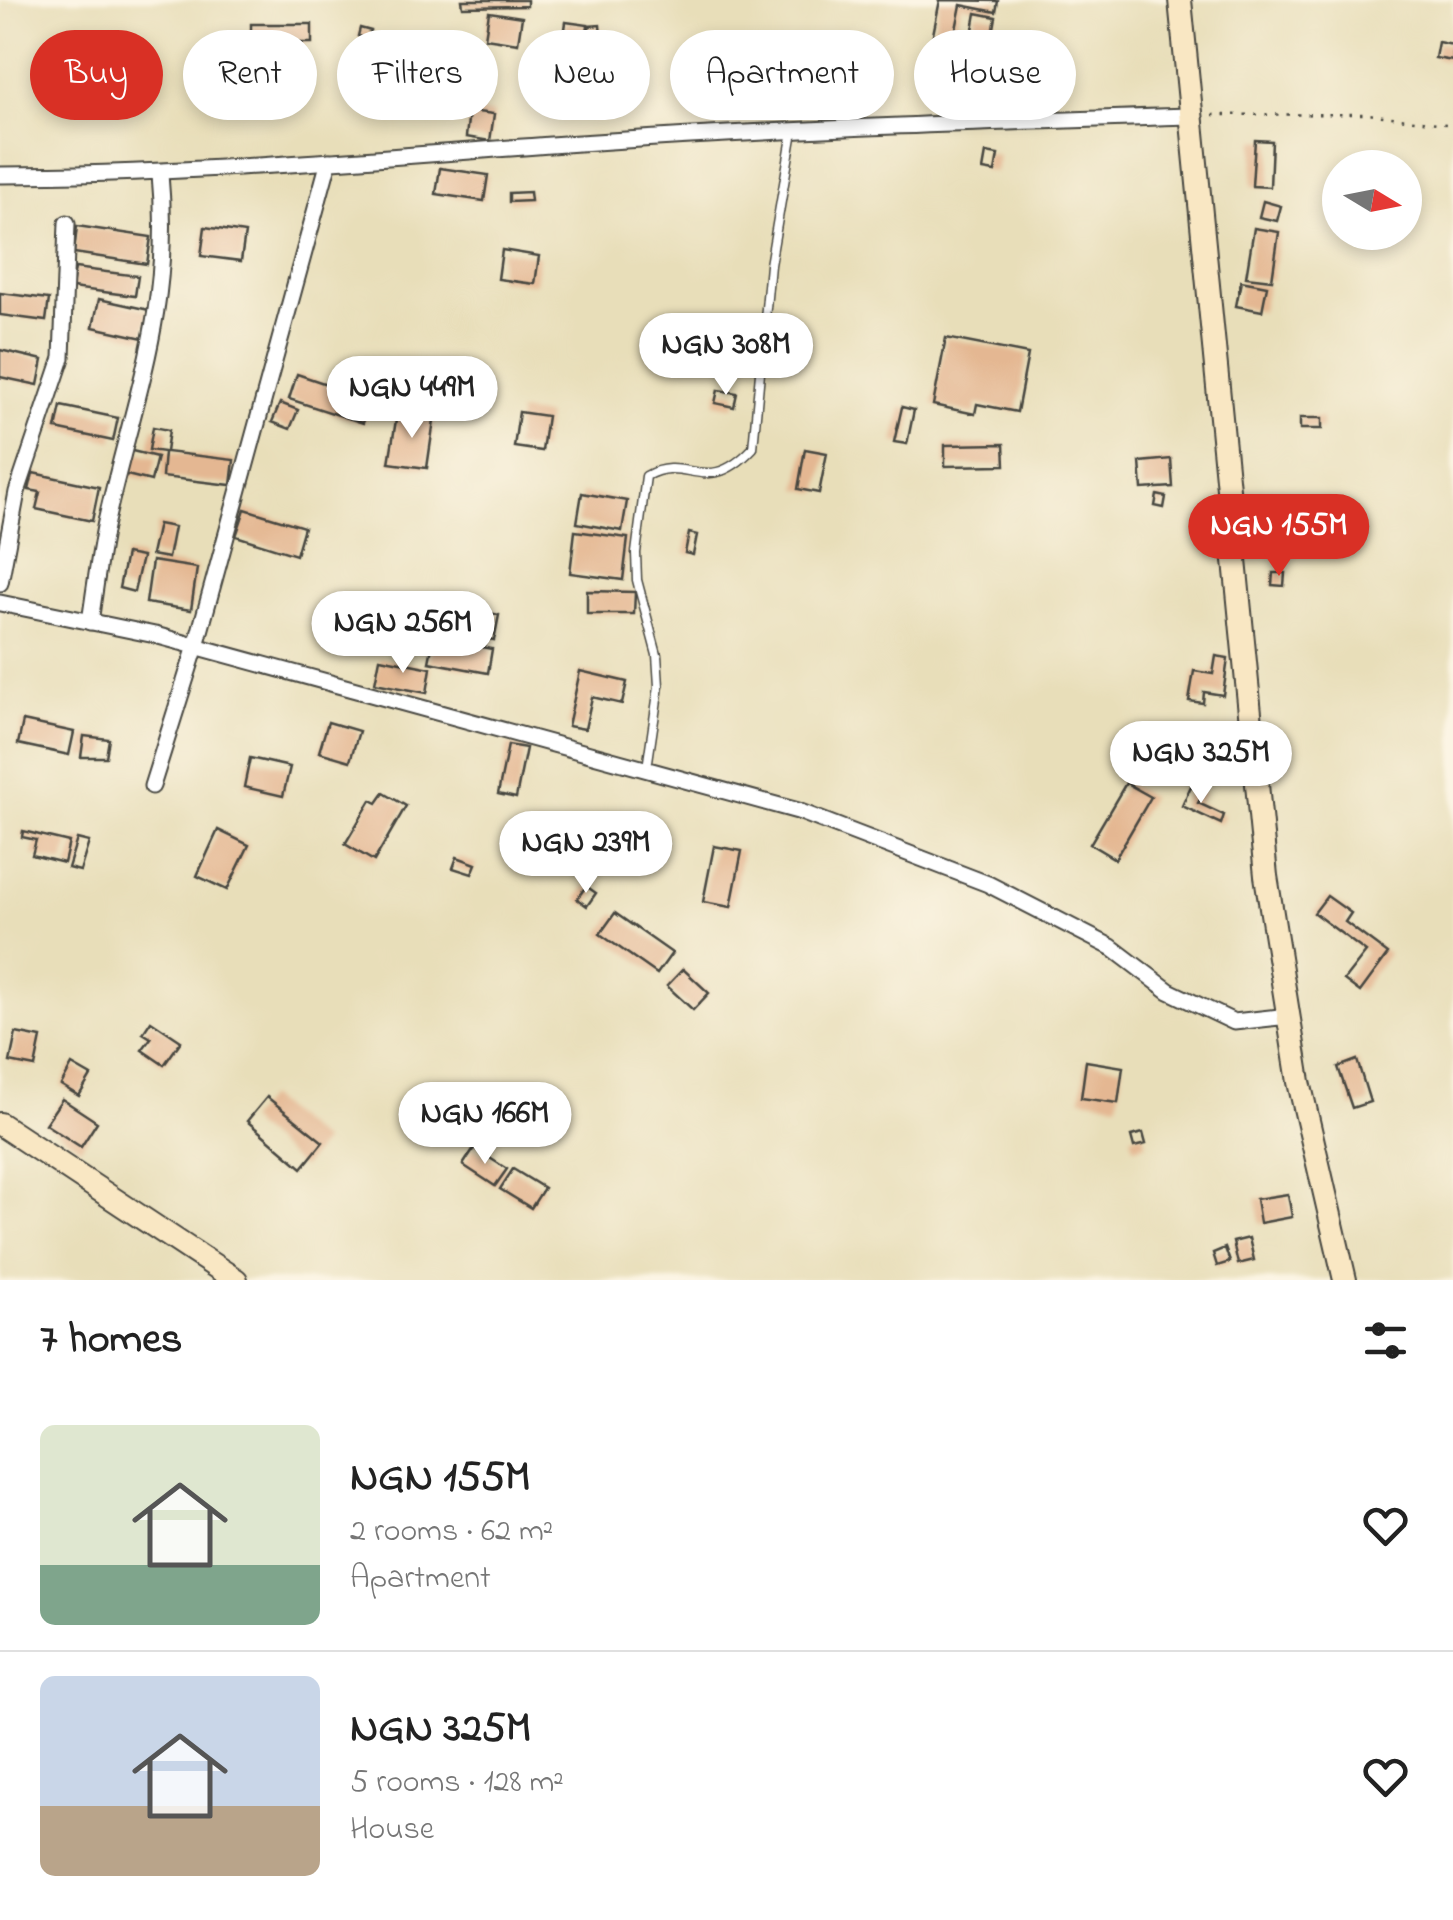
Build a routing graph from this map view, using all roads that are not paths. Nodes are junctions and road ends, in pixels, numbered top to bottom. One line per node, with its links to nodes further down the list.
1 (1180, 0): 2 (main road)
2 (1191, 116): 3 (street); 14 (main road)
3 (792, 132): 4 (street); 12 (lane)
4 (330, 161): 5 (street); 11 (street)
5 (160, 174): 6 (street); 10 (street)
6 (0, 176)
7 (67, 223): 8 (street)
8 (0, 583)
9 (0, 603): 10 (street)
10 (90, 622): 11 (street)
11 (196, 646): 12 (street); 13 (street)
12 (647, 770): 14 (street)
13 (152, 786)
14 (1289, 1016): 17 (main road)
15 (0, 1124): 16 (main road)
16 (236, 1280)
17 (1345, 1280)

